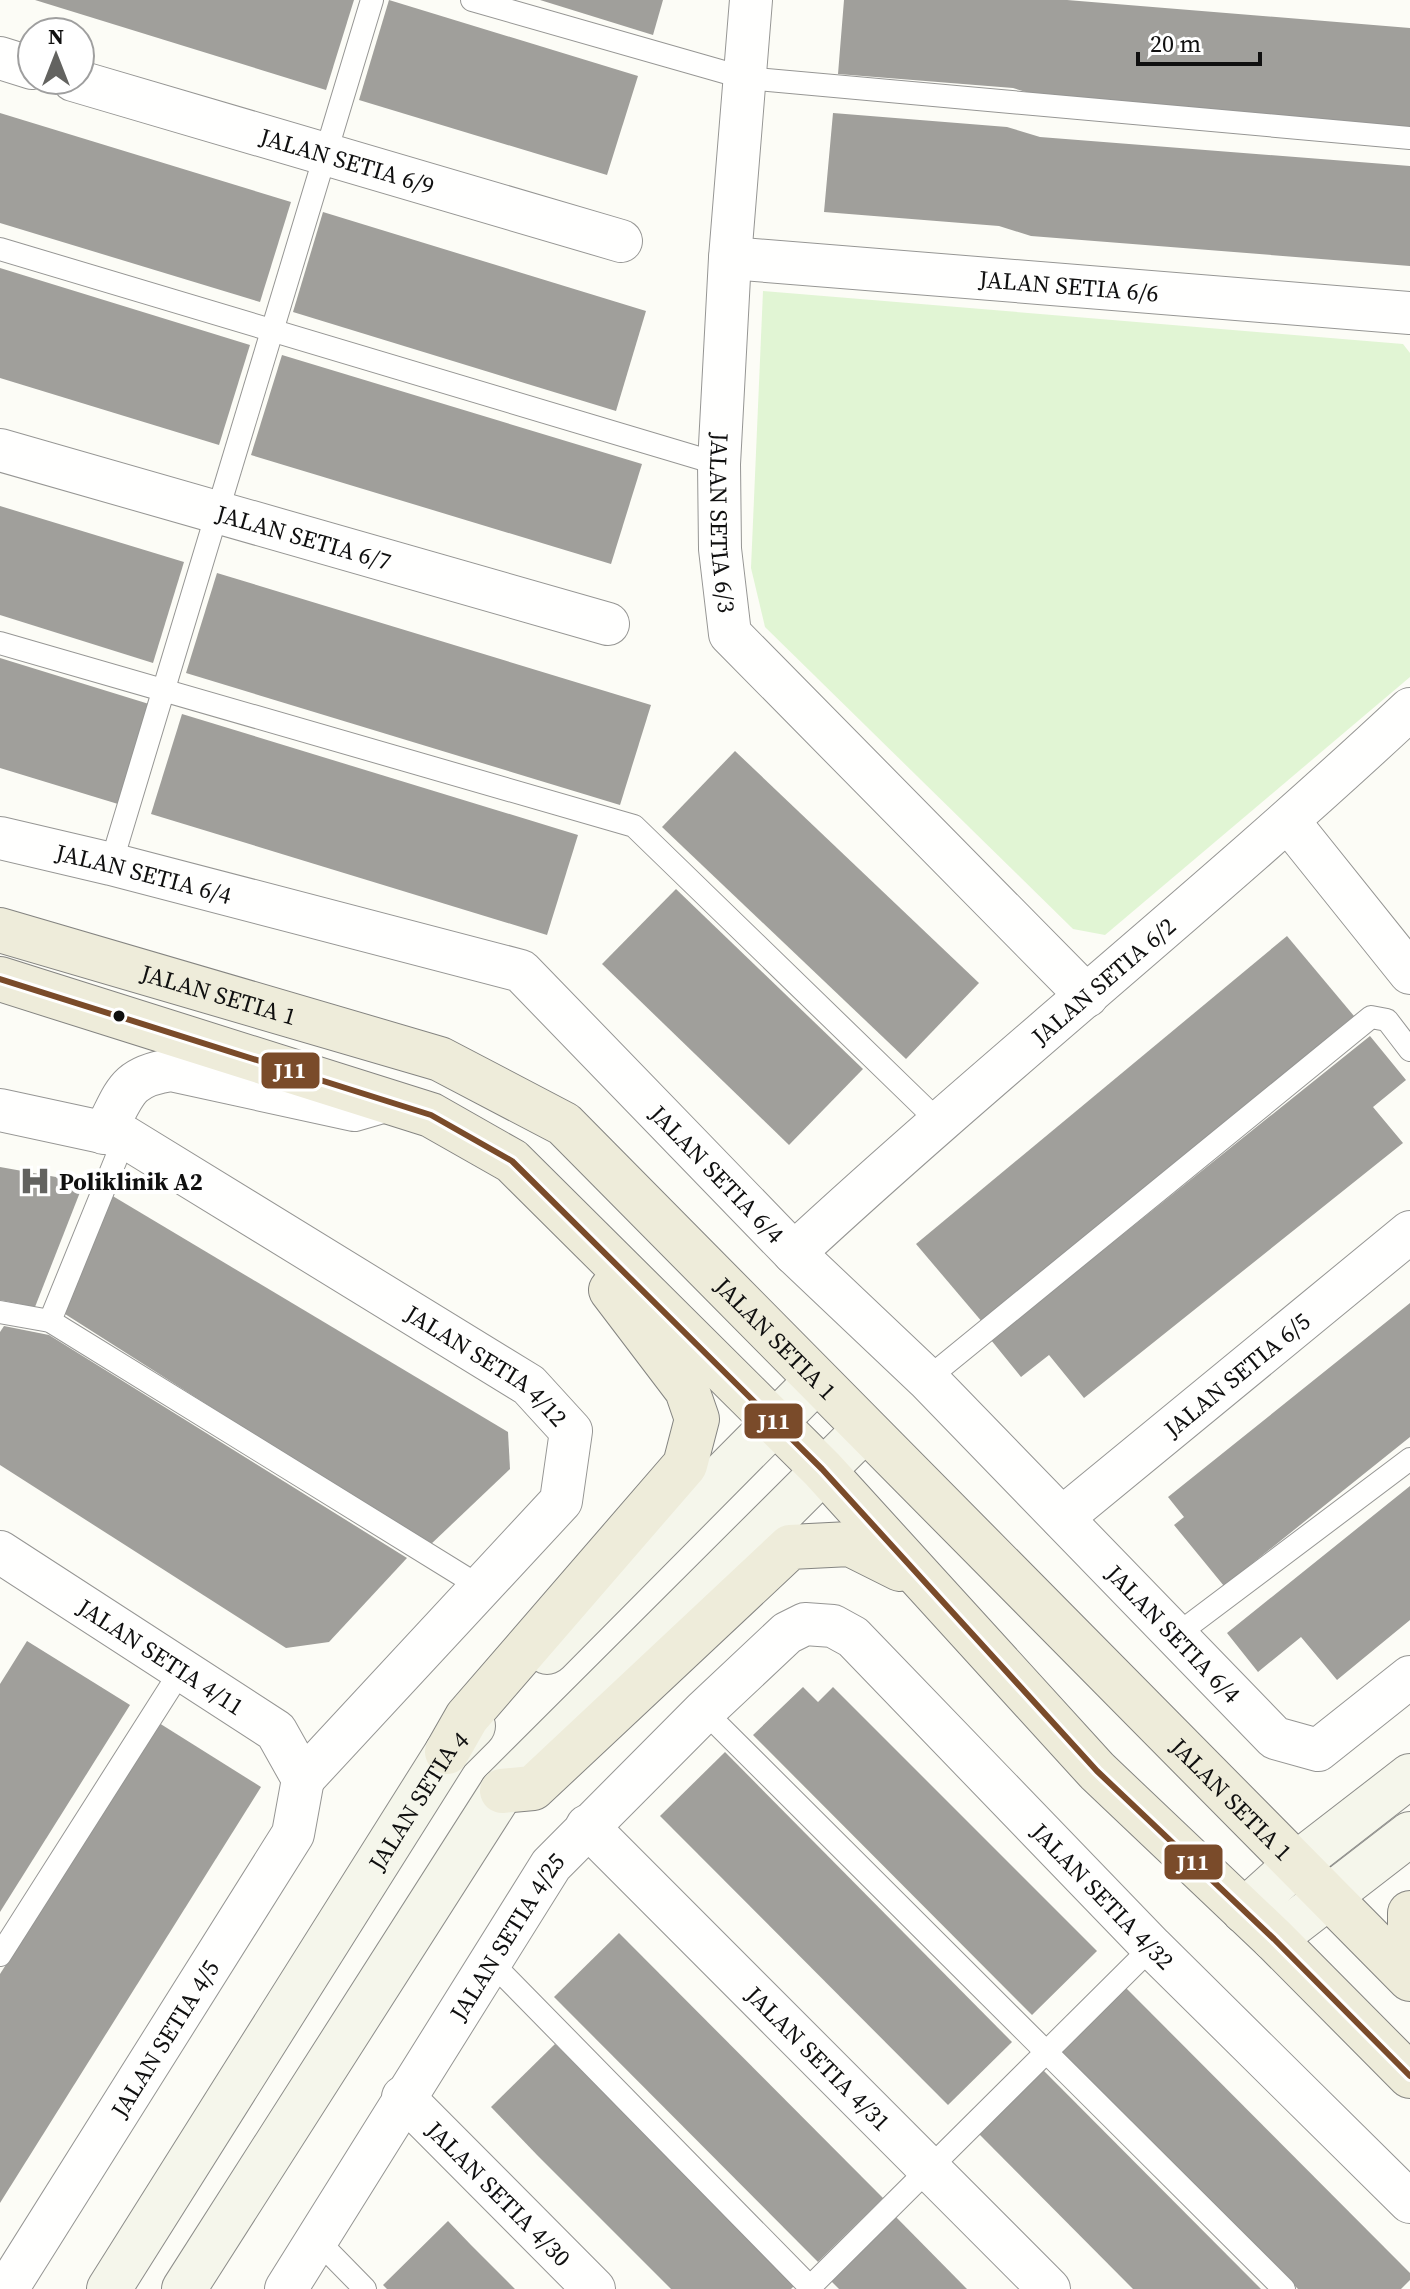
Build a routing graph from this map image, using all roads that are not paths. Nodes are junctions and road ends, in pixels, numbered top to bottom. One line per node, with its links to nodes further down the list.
1 (372, 0): 7 (lane)
2 (472, 0): 4 (lane)
3 (751, 0): 4 (street, JALAN SETIA 6/3)
4 (745, 78): 6 (lane); 10 (street, JALAN SETIA 6/3)
5 (96, 87): 7 (street, JALAN SETIA 6/9)
6 (1410, 138)
7 (325, 154): 8 (street, JALAN SETIA 6/9); 12 (lane)
8 (621, 241)
9 (0, 249): 12 (lane)
10 (730, 258): 11 (street, JALAN SETIA 6/6); 14 (street, JALAN SETIA 6/3)
11 (1410, 313)
12 (272, 330): 14 (lane); 15 (lane)
13 (0, 450): 15 (street, JALAN SETIA 6/7)
14 (719, 464): 26 (street, JALAN SETIA 6/3)
15 (217, 510): 16 (street, JALAN SETIA 6/7); 18 (lane)
16 (608, 624)
17 (0, 643): 18 (lane)
18 (163, 689): 22 (lane); 30 (lane)
19 (1410, 709): 20 (street, JALAN SETIA 6/2)
20 (1289, 822): 24 (street); 26 (street, JALAN SETIA 6/2)
21 (0, 838): 22 (street, JALAN SETIA 6/4)
22 (111, 864): 34 (street, JALAN SETIA 6/4)
23 (0, 930): 38 (main road, JALAN SETIA 1)
24 (1410, 973)
25 (0, 979): 28 (main road, JALAN SETIA 1)
26 (1087, 996): 30 (street, JALAN SETIA 6/2)
27 (1410, 1050): 37 (lane)
28 (387, 1100): 31 (street); 32 (main road, JALAN SETIA 1)
29 (0, 1110): 31 (street, JALAN SETIA 4/12)
30 (937, 1120): 34 (street, JALAN SETIA 6/2)
31 (115, 1135): 36 (lane); 45 (street, JALAN SETIA 4/12)
32 (512, 1161): 39 (main road, JALAN SETIA 1); 51 (main road)
33 (1410, 1232): 43 (street, JALAN SETIA 6/5)
34 (794, 1253): 37 (street, JALAN SETIA 6/4)
35 (0, 1312): 36 (lane)
36 (50, 1321): 45 (lane)
37 (927, 1379): 43 (street, JALAN SETIA 6/4)
38 (816, 1381): 39 (street, JALAN SETIA 4); 40 (main road, JALAN SETIA 1)
39 (776, 1422): 42 (main road, JALAN SETIA 1); 51 (street, JALAN SETIA 4)
40 (864, 1430): 42 (street); 58 (main road, JALAN SETIA 1)
41 (1410, 1459): 47 (lane)
42 (822, 1469): 52 (main road, JALAN SETIA 1); 55 (street)
43 (1062, 1518): 47 (street, JALAN SETIA 6/4)
44 (0, 1552): 48 (street, JALAN SETIA 4/11)
45 (479, 1586): 54 (street, JALAN SETIA 4/12)
46 (787, 1633): 50 (street, JALAN SETIA 4/25); 63 (street, JALAN SETIA 4/32)
47 (1175, 1636): 49 (street, JALAN SETIA 6/4)
48 (182, 1669): 54 (street, JALAN SETIA 4/11); 64 (lane)
49 (1410, 1677)
50 (704, 1711): 56 (street, JALAN SETIA 4/25); 67 (lane)
51 (447, 1752): 75 (street, JALAN SETIA 4)
52 (1097, 1771): 55 (main road); 61 (main road, JALAN SETIA 1)
53 (1410, 1776): 58 (street)
54 (303, 1779): 74 (street, JALAN SETIA 4/5)
55 (502, 1791): 76 (street)
56 (587, 1826): 65 (street, JALAN SETIA 4/25); 70 (street, JALAN SETIA 4/31)
57 (1410, 1834): 59 (street)
58 (1295, 1865): 59 (main road, JALAN SETIA 1); 61 (street)
59 (1327, 1895): 61 (street); 66 (main road, JALAN SETIA 1)
60 (1410, 1913): 62 (main road)
61 (1259, 1925): 68 (main road, JALAN SETIA 1)
62 (1410, 1928)
63 (1152, 1947): 67 (lane); 71 (street, JALAN SETIA 4/32)
64 (0, 1955)
65 (489, 1960): 69 (street, JALAN SETIA 4/25); 73 (lane)
66 (1410, 1979)
67 (1047, 2053): 70 (lane); 81 (lane)
68 (1410, 2076)
69 (403, 2097): 72 (street, JALAN SETIA 4/25); 79 (street, JALAN SETIA 4/30)
70 (929, 2169): 73 (lane); 80 (street, JALAN SETIA 4/31)
71 (1410, 2202)
72 (316, 2239): 77 (street, JALAN SETIA 4/25); 78 (lane)
73 (810, 2288)
74 (7, 2289)
75 (109, 2289)
76 (184, 2289)
77 (286, 2289)
78 (365, 2289)
79 (594, 2289)
80 (1049, 2289)
81 (1284, 2289)

